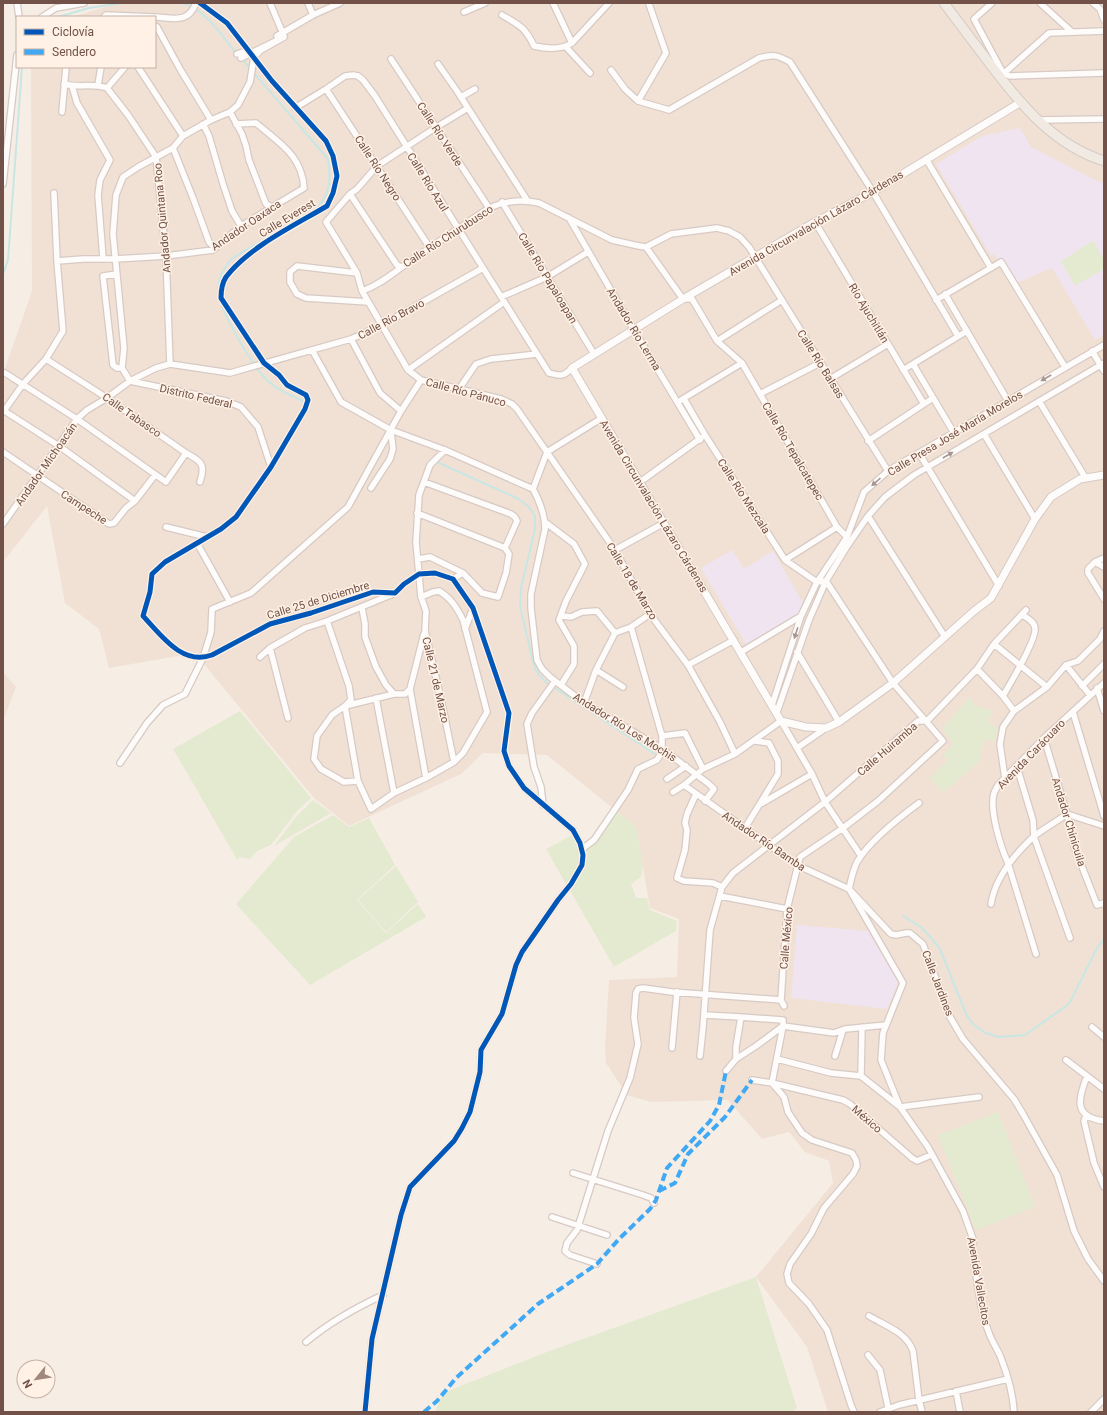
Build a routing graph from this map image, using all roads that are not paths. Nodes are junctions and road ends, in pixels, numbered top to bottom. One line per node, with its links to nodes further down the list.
1 (17, 3): 19 (street)
2 (84, 3): 20 (street)
3 (196, 3): 22 (street)
4 (200, 3): 31 (street, Calle Everest)
5 (270, 3): 27 (street)
6 (308, 3): 17 (street)
7 (340, 3): 17 (street)
8 (485, 3): 16 (street)
9 (553, 3): 28 (street)
10 (609, 3): 28 (street)
11 (944, 3): 42 (main road)
12 (992, 3): 42 (street)
13 (1040, 3): 26 (street)
14 (1093, 3): 23 (street)
15 (649, 4): 51 (street)
16 (464, 12)
17 (313, 15): 27 (street)
18 (502, 15): 29 (street)
19 (19, 16)
20 (44, 16)
21 (156, 17): 22 (street)
22 (163, 17): 24 (street)
23 (1104, 20)
24 (156, 28): 58 (street)
25 (1104, 31): 26 (street)
26 (1072, 32): 42 (street)
27 (283, 35): 31 (street); 31 (street)
28 (572, 43): 29 (street)
29 (566, 47): 40 (street)
30 (239, 56): 31 (street)
31 (252, 56): 53 (street, Calle Everest); 56 (street)
32 (391, 60): 62 (street, Calle Río Verde)
33 (16, 64): 70 (street)
34 (438, 64): 50 (street)
35 (66, 68): 44 (street)
36 (101, 68): 45 (street)
37 (123, 68): 47 (street)
38 (139, 68): 63 (street)
39 (611, 70): 51 (street)
40 (590, 73)
41 (1104, 73): 42 (street); 43 (street)
42 (1002, 75): 52 (main road)
43 (1104, 78)
44 (64, 84): 46 (street); 55 (street)
45 (98, 85): 46 (street); 47 (street)
46 (72, 86): 88 (street)
47 (107, 88): 66 (street, Andador Quintana Roo)
48 (326, 89): 53 (street); 64 (street, Calle Río Azul); 69 (street, Calle Río Negro)
49 (476, 89): 50 (street)
50 (461, 97): 54 (street)
51 (638, 101): 71 (street)
52 (1021, 102): 59 (main road); 67 (street, Avenida Circunvalación Lázaro Cárdenas)
53 (295, 108): 121 (street, Calle Everest)
54 (468, 108): 62 (street); 74 (street)
55 (62, 112)
56 (230, 112): 58 (street); 61 (street)
57 (1104, 119): 59 (street)
58 (211, 120): 60 (street)
59 (1038, 120): 68 (main road)
60 (203, 124): 63 (street); 80 (street)
61 (236, 124): 76 (street); 76 (street, Andador Oaxaca)
62 (435, 128): 64 (street); 77 (street, Calle Río Verde)
63 (183, 136): 65 (street)
64 (406, 147): 69 (street); 81 (street, Calle Río Azul)
65 (173, 148): 66 (street); 83 (street)
66 (156, 157): 86 (street, Andador Quintana Roo); 89 (street)
67 (926, 159): 71 (street, Avenida Circunvalación Lázaro Cárdenas); 93 (street)
68 (1104, 161)
69 (377, 166): 73 (street); 84 (street, Calle Río Negro)
70 (3, 184)
71 (873, 192): 79 (street, Avenida Circunvalación Lázaro Cárdenas); 102 (street)
72 (54, 193): 90 (street)
73 (350, 194): 91 (street); 94 (street, Calle Río Pánuco)
74 (527, 200): 75 (street, Calle Río Churubusco); 78 (street, Calle Río Churubusco)
75 (502, 202): 77 (street, Calle Río Churubusco); 96 (street, Calle Río Papaloapan)
76 (272, 207): 80 (street, Andador Oaxaca)
77 (489, 208): 81 (street, Calle Río Churubusco)
78 (569, 218): 82 (street, Calle Río Churubusco); 85 (street, Andador Río Lerma)
79 (815, 222): 87 (street, Avenida Circunvalación Lázaro Cárdenas); 111 (street, Río Ajuchitlán)
80 (240, 226): 83 (street, Andador Oaxaca)
81 (458, 229): 84 (street, Calle Río Churubusco); 92 (street, Calle Río Azul)
82 (646, 247): 87 (street); 100 (street)
83 (215, 248): 86 (street, Andador Oaxaca)
84 (430, 248): 91 (street, Calle Río Churubusco)
85 (588, 252): 96 (street); 106 (street, Andador Río Lerma)
86 (166, 256): 89 (street, Andador Oaxaca); 120 (street, Andador Quintana Roo)
87 (755, 257): 100 (street, Avenida Circunvalación Lázaro Cárdenas); 101 (street, Calle Río Balsas)
88 (103, 258): 89 (street, Andador Oaxaca); 90 (street, Andador Oaxaca)
89 (115, 259): 95 (street)
90 (57, 260): 117 (street)
91 (401, 267): 97 (street, Calle Río Churubusco)
92 (483, 268): 99 (street, Calle Río Azul); 105 (street, Calle Río Bravo)
93 (991, 268): 98 (street); 124 (street)
94 (357, 273): 97 (street, Calle Río Pánuco); 103 (street)
95 (117, 274): 125 (street); 125 (street)
96 (547, 277): 99 (street); 116 (street, Calle Río Papaloapan)
97 (362, 291): 103 (street, Calle Río Pánuco)
98 (945, 294): 102 (street); 107 (street)
99 (501, 297): 104 (street, Calle Río Azul)
100 (683, 299): 106 (street, Avenida Circunvalación Lázaro Cárdenas); 110 (street, Calle Río Tepalcatepec)
101 (782, 300): 110 (street); 119 (street, Calle Río Balsas)
102 (936, 300): 108 (street)
103 (368, 302): 105 (street, Calle Río Pánuco)
104 (504, 302): 115 (street, Calle Río Azul); 128 (street)
105 (382, 325): 109 (street, Calle Río Bravo); 128 (street, Calle Río Pánuco)
106 (634, 330): 116 (street, Avenida Circunvalación Lázaro Cárdenas); 143 (street, Andador Río Lerma)
107 (967, 331): 108 (street); 141 (street)
108 (958, 336): 122 (street)
109 (351, 339): 113 (street, Calle Río Bravo); 146 (street)
110 (717, 341): 118 (street, Calle Río Tepalcatepec)
111 (888, 344): 129 (street, Río Ajuchitlán); 132 (street)
112 (1104, 344): 114 (street, Calle Presa José María Morelos)
113 (312, 350): 121 (street, Calle Río Bravo); 149 (street)
114 (1092, 351): 123 (street); 124 (street, Calle Presa José María Morelos)
115 (537, 354): 127 (street, Calle Río Azul); 136 (street)
116 (594, 354): 127 (street, Avenida Circunvalación Lázaro Cárdenas)
117 (46, 359): 135 (street); 138 (street, Calle Tabasco)
118 (742, 363): 137 (street, Calle Río Tepalcatepec); 139 (street)
119 (820, 363): 132 (street, Calle Río Balsas); 137 (street)
120 (170, 364): 126 (street, Andador Michoacán); 134 (street, Andador Michoacán)
121 (262, 364): 126 (street, Calle Río Bravo); 162 (street)
122 (913, 364): 129 (street); 140 (street)
123 (1102, 364): 130 (street); 142 (street, Calle Presa José María Morelos)
124 (1065, 367): 141 (street, Calle Presa José María Morelos, one-way to 141)
125 (122, 368): 134 (street)
126 (246, 368)
127 (572, 368): 148 (street, Avenida Circunvalación Lázaro Cárdenas)
128 (408, 370): 133 (street, Calle Río Pánuco)
129 (903, 370): 144 (street, Río Ajuchitlán)
130 (1104, 371)
131 (5, 373): 135 (street)
132 (830, 379): 154 (street, Calle Río Balsas)
133 (422, 380): 136 (street, Calle Río Pánuco); 146 (street)
134 (130, 381): 138 (street, Andador Michoacán); 162 (street, Distrito Federal)
135 (23, 384): 145 (street); 147 (street)
136 (459, 389): 158 (street, Calle Río Pánuco)
137 (760, 394): 181 (street, Calle Río Tepalcatepec)
138 (107, 398): 147 (street, Andador Michoacán); 159 (street, Calle Tabasco)
139 (684, 398): 143 (street); 152 (street, Calle Río Mezcala)
140 (933, 398): 144 (street); 150 (street)
141 (1008, 401): 150 (street, Calle Presa José María Morelos)
142 (1039, 401): 151 (street, Calle Presa José María Morelos); 167 (street)
143 (677, 402): 153 (street, Andador Río Lerma)
144 (924, 404): 154 (street)
145 (4, 411): 155 (street)
146 (401, 412): 149 (street)
147 (77, 418): 155 (street, Andador Michoacán); 164 (street)
148 (602, 418): 158 (street); 170 (street, Avenida Circunvalación Lázaro Cárdenas)
149 (391, 430): 156 (street); 171 (street); 201 (street)
150 (954, 433): 160 (street, Calle Presa José María Morelos)
151 (984, 434): 161 (street, Calle Presa José María Morelos, one-way to 151); 176 (street)
152 (705, 435): 153 (street); 189 (street, Calle Río Mezcala)
153 (700, 440): 170 (street)
154 (868, 441): 163 (street, Calle Río Balsas)
155 (59, 446): 166 (street, Andador Michoacán); 173 (street)
156 (445, 450): 169 (street, Calle 21 de Marzo); 172 (street)
157 (3, 452): 166 (street, Campeche)
158 (546, 452): 172 (street); 186 (street, Calle 18 de Marzo)
159 (186, 453): 164 (street); 168 (street, Calle Tabasco)
160 (919, 453): 161 (street); 163 (street, Calle Presa José María Morelos)
161 (927, 467): 175 (street, Calle Presa José María Morelos); 197 (street)
162 (270, 468): 182 (street)
163 (888, 471): 183 (street, Calle Presa José María Morelos, one-way to 183)
164 (155, 475): 173 (street, Campeche)
165 (1104, 475): 167 (street)
166 (38, 476): 173 (street, Campeche); 179 (street, Andador Michoacán)
167 (1085, 478): 176 (street)
168 (200, 482)
169 (424, 482): 174 (street, Calle 21 de Marzo); 185 (street)
170 (640, 482): 178 (street, Avenida Circunvalación Lázaro Cárdenas)
171 (371, 488)
172 (533, 488): 177 (street, Andador Río Los Mochis)
173 (136, 501)
174 (417, 513): 185 (street); 188 (street, Calle 21 de Marzo)
175 (868, 516): 195 (street, Calle Presa José María Morelos); 213 (street)
176 (1034, 519): 197 (street)
177 (545, 522): 205 (street); 227 (street, Andador Río Los Mochis)
178 (664, 523): 186 (street); 214 (street, Avenida Circunvalación Lázaro Cárdenas)
179 (3, 524)
180 (166, 528): 182 (street)
181 (838, 528): 183 (street, Calle Río Tepalcatepec); 189 (street)
182 (207, 537): 184 (street)
183 (847, 537): 196 (street, Calle Presa José María Morelos)
184 (197, 543): 201 (street); 220 (street)
185 (505, 548): 192 (street)
186 (615, 550): 204 (street, Calle 18 de Marzo)
187 (1104, 558): 190 (street)
188 (418, 559): 192 (street); 193 (street, Calle 21 de Marzo)
189 (785, 560): 196 (street, Calle Río Mezcala)
190 (1095, 562): 191 (street); 200 (street)
191 (1104, 567)
192 (463, 573): 194 (street)
193 (418, 574): 194 (street); 198 (street); 199 (street, Calle 21 de Marzo)
194 (453, 579): 203 (street)
195 (826, 581): 196 (street); 218 (street, Calle Presa José María Morelos); 228 (street)
196 (817, 582): 206 (street, Calle Presa José María Morelos)
197 (998, 586): 213 (street)
198 (395, 594): 202 (street); 220 (street, Calle 25 de Diciembre)
199 (420, 598): 209 (street); 210 (street, Calle 21 de Marzo)
200 (1104, 599)
201 (230, 602): 220 (street)
202 (362, 608): 207 (street); 236 (street)
203 (473, 608): 209 (street); 276 (street)
204 (650, 614): 208 (street); 222 (street, Calle 18 de Marzo)
205 (562, 616): 212 (street); 230 (street)
206 (801, 616): 217 (street); 241 (street, Calle Presa José María Morelos, one-way to 241)
207 (327, 621): 216 (street); 242 (street)
208 (631, 627): 212 (street); 252 (street)
209 (465, 630): 258 (street)
210 (425, 631): 235 (street); 258 (street, Calle 21 de Marzo)
211 (1104, 631): 224 (street)
212 (615, 633): 226 (street)
213 (945, 637): 228 (street)
214 (734, 640): 217 (street, Avenida Circunvalación Lázaro Cárdenas); 222 (street)
215 (994, 644): 223 (street); 223 (street, Calle Huiramba); 225 (street, Calle Huiramba)
216 (270, 648): 219 (street); 247 (street)
217 (741, 652): 241 (street, Avenida Circunvalación Lázaro Cárdenas)
218 (797, 652): 245 (street, Calle Presa José María Morelos); 250 (street)
219 (260, 657)
220 (203, 658): 259 (street)
221 (1104, 664): 231 (street)
222 (688, 665): 257 (street, Calle 18 de Marzo)
223 (1021, 665): 233 (street); 238 (street)
224 (1066, 665): 231 (street); 233 (street)
225 (977, 669): 238 (street); 249 (street, Calle Huiramba)
226 (596, 670): 232 (street); 240 (street)
227 (554, 682): 230 (street, Andador Río Los Mochis); 276 (street)
228 (893, 683): 249 (street); 250 (street)
229 (1104, 683): 234 (street, Avenida Carácuaro)
230 (561, 685): 240 (street, Andador Río Los Mochis)
231 (1082, 686): 237 (street)
232 (623, 687)
233 (1047, 687): 243 (street)
234 (1097, 688): 237 (street, Avenida Carácuaro); 244 (street)
235 (410, 689): 236 (street); 265 (street)
236 (394, 694): 239 (street)
237 (1090, 695): 246 (street, Avenida Carácuaro)
238 (1003, 696): 243 (street)
239 (376, 698): 242 (street); 271 (street)
240 (584, 703): 255 (street, Andador Río Los Mochis)
241 (772, 705): 245 (street, Avenida Circunvalación Lázaro Cárdenas)
242 (345, 706): 268 (street); 268 (street)
243 (1014, 711): 267 (street)
244 (1104, 711)
245 (776, 712): 248 (street, Avenida Circunvalación Lázaro Cárdenas)
246 (1073, 712): 253 (street, Avenida Carácuaro); 279 (street)
247 (288, 718)
248 (781, 721): 251 (street); 254 (street); 256 (street)
249 (927, 721): 274 (street, Calle Huiramba); 282 (street, Calle México)
250 (839, 722): 251 (street)
251 (826, 728): 256 (street)
252 (662, 736): 255 (street); 262 (street)
253 (1044, 738): 261 (street, Avenida Carácuaro); 278 (street, Andador Chinicuila)
254 (755, 741): 257 (street); 277 (street)
255 (661, 748): 260 (street, Andador Río Los Mochis); 285 (street)
256 (797, 748): 263 (street)
257 (734, 754): 262 (street)
258 (454, 762): 265 (street)
259 (120, 763)
260 (686, 766): 264 (street, Andador Río Los Mochis); 266 (street)
261 (1017, 767): 267 (street, Avenida Carácuaro); 283 (street)
262 (704, 769): 264 (street)
263 (812, 774): 274 (street); 277 (street)
264 (697, 775): 269 (street); 273 (street, Andador Río Los Mochis)
265 (426, 778): 271 (street)
266 (668, 779)
267 (1005, 779): 287 (street, Avenida Carácuaro)
268 (358, 781): 271 (street)
269 (684, 785): 270 (street); 272 (street, Andador Río Bamba)
270 (673, 792)
271 (394, 793)
272 (696, 794): 273 (street, Andador Río Bamba); 289 (street)
273 (705, 801): 281 (street, Andador Río Bamba)
274 (825, 802): 282 (street); 284 (street, Calle Huiramba)
275 (919, 803): 286 (street)
276 (543, 804): 285 (street)
277 (758, 805): 281 (street)
278 (1067, 814): 280 (street); 283 (street); 292 (street, Andador Chinicuila)
279 (1104, 816)
280 (1104, 826)
281 (745, 828): 284 (street, Andador Río Bamba)
282 (843, 828): 286 (street); 288 (street, Calle México)
283 (1034, 837): 287 (street); 295 (street)
284 (770, 845): 288 (street, Andador Río Bamba); 289 (street, Calle Huiramba)
285 (582, 849): 333 (street)
286 (861, 856): 290 (street)
287 (1008, 863): 293 (street); 296 (street, Avenida Carácuaro)
288 (797, 865): 290 (street, Andador Río Bamba); 294 (street, Calle México)
289 (722, 887): 291 (street)
290 (849, 889): 302 (street); 332 (street, Calle Jardines)
291 (720, 896): 294 (street); 298 (street)
292 (1104, 903)
293 (991, 904)
294 (787, 909): 298 (street, Calle México)
295 (1070, 938)
296 (1036, 954)
297 (674, 992): 298 (street); 307 (street); 325 (street)
298 (705, 994): 299 (street)
299 (704, 1015): 300 (street); 308 (street)
300 (741, 1017): 301 (street); 310 (street)
301 (783, 1023): 305 (street); 310 (street); 311 (street)
302 (886, 1024): 303 (street); 320 (street)
303 (862, 1027): 305 (street); 314 (street)
304 (1092, 1028): 306 (street)
305 (843, 1030): 309 (street)
306 (1104, 1037)
307 (672, 1048)
308 (700, 1056)
309 (835, 1056)
310 (736, 1059): 313 (street)
311 (777, 1059): 314 (street); 317 (street)
312 (1066, 1060): 315 (street)
313 (726, 1071)
314 (861, 1076): 320 (street)
315 (1087, 1076): 318 (street); 321 (street)
316 (752, 1080): 317 (street)
317 (772, 1083): 323 (street, México); 343 (street)
318 (1104, 1089)
319 (979, 1097): 320 (street)
320 (900, 1107): 323 (street, Avenida Vallecitos)
321 (1086, 1116): 322 (street); 326 (street)
322 (1104, 1121)
323 (931, 1154): 337 (street, Avenida Vallecitos)
324 (573, 1173): 325 (street)
325 (593, 1179): 327 (street); 329 (street)
326 (1104, 1187)
327 (654, 1203)
328 (552, 1217): 329 (street)
329 (578, 1226): 330 (street); 331 (street)
330 (607, 1235)
331 (597, 1264)
332 (1104, 1281)
333 (383, 1295): 335 (street); 342 (street)
334 (870, 1316): 340 (street)
335 (306, 1342)
336 (868, 1355): 341 (street)
337 (1008, 1379): 338 (street); 347 (street, Avenida Vallecitos)
338 (956, 1391): 340 (street); 346 (street)
339 (1104, 1399): 348 (street)
340 (919, 1400): 341 (street); 345 (street)
341 (889, 1410): 344 (street)
342 (365, 1412)
343 (854, 1412)
344 (880, 1412)
345 (922, 1412)
346 (960, 1412)
347 (1014, 1412)
348 (1091, 1412)

